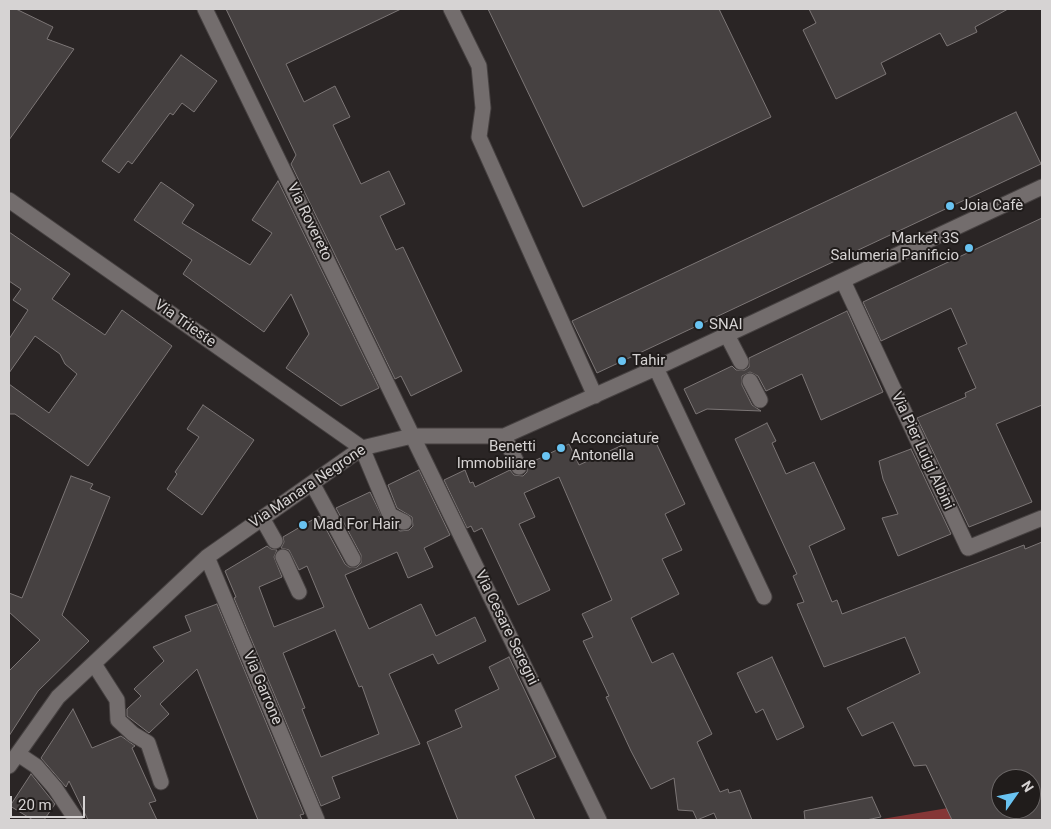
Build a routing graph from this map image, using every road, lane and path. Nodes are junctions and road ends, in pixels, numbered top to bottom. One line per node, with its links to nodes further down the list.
1 (205, 9): 12 (street, Via Rovereto)
2 (451, 9): 10 (street)
3 (1042, 187): 5 (street, Via Manara Negrone)
4 (9, 200): 14 (street, Via Trieste)
5 (843, 282): 6 (street, Via Manara Negrone); 18 (street, Via Pier Luigi Albini)
6 (727, 335): 7 (street); 8 (street, Via Manara Negrone)
7 (741, 362)
8 (656, 368): 10 (street, Via Manara Negrone); 25 (street)
9 (750, 381): 11 (street)
10 (595, 396): 13 (street, Via Manara Negrone)
11 (760, 400)
12 (412, 436): 13 (street, Via Manara Negrone); 14 (street, Via Manara Negrone); 31 (street, Via Cesare Seregni)
13 (504, 436): 15 (street)
14 (362, 448): 16 (street, Via Manara Negrone); 19 (street)
15 (519, 467)
16 (312, 483): 17 (street, Via Manara Negrone); 23 (street)
17 (262, 518): 20 (street); 21 (street, Via Manara Negrone)
18 (1042, 518)
19 (404, 522)
20 (275, 541)
21 (207, 557): 26 (street, Via Manara Negrone); 30 (street, Via Garrone)
22 (283, 557): 24 (street)
23 (353, 559)
24 (299, 592)
25 (764, 597)
26 (94, 664): 27 (street, Via Manara Negrone); 28 (street)
27 (11, 763): 29 (street)
28 (161, 782)
29 (75, 818)
30 (317, 820)
31 (599, 820)

